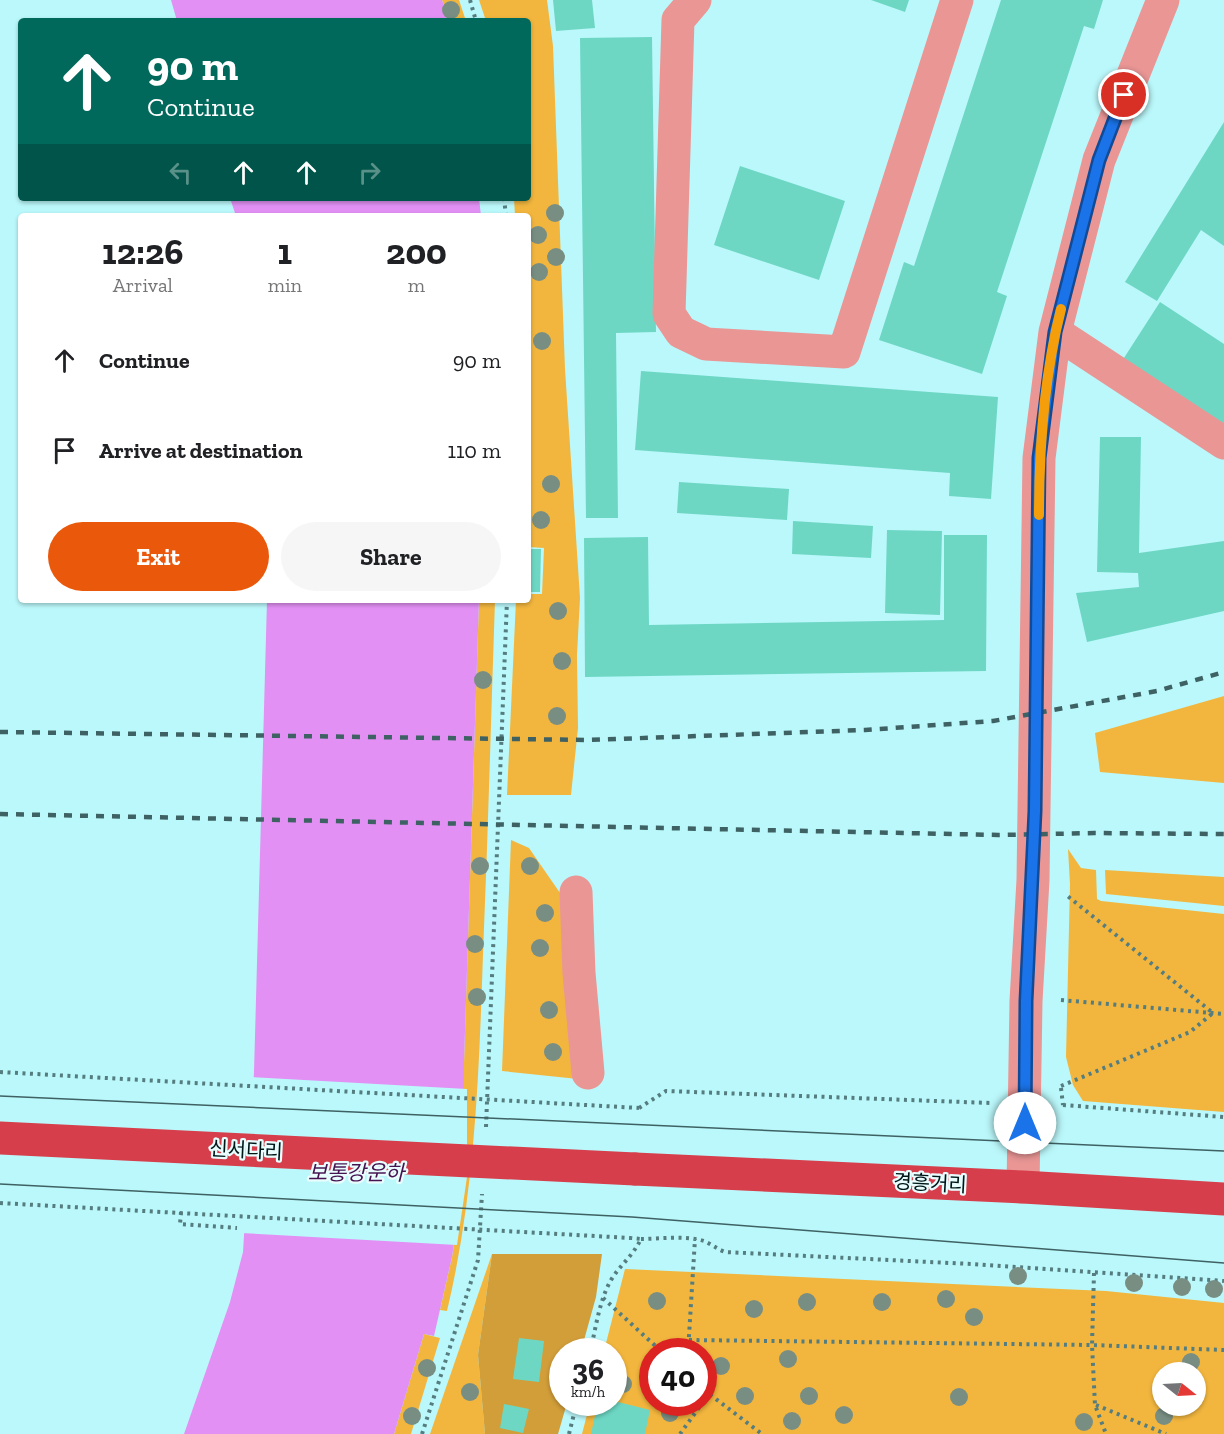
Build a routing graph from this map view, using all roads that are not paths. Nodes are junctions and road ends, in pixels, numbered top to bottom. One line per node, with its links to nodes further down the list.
1 (695, 0): 2 (street)
2 (957, 0)
3 (1163, 0): 4 (street)
4 (1055, 332): 5 (street); 10 (street)
5 (1224, 443)
6 (576, 892): 7 (street)
7 (588, 1073)
8 (0, 1138): 9 (main road, 신서다리, bridge)
9 (635, 1169): 10 (main road, 경흥거리)
10 (1023, 1187): 11 (main road, 경흥거리)
11 (1224, 1199)

